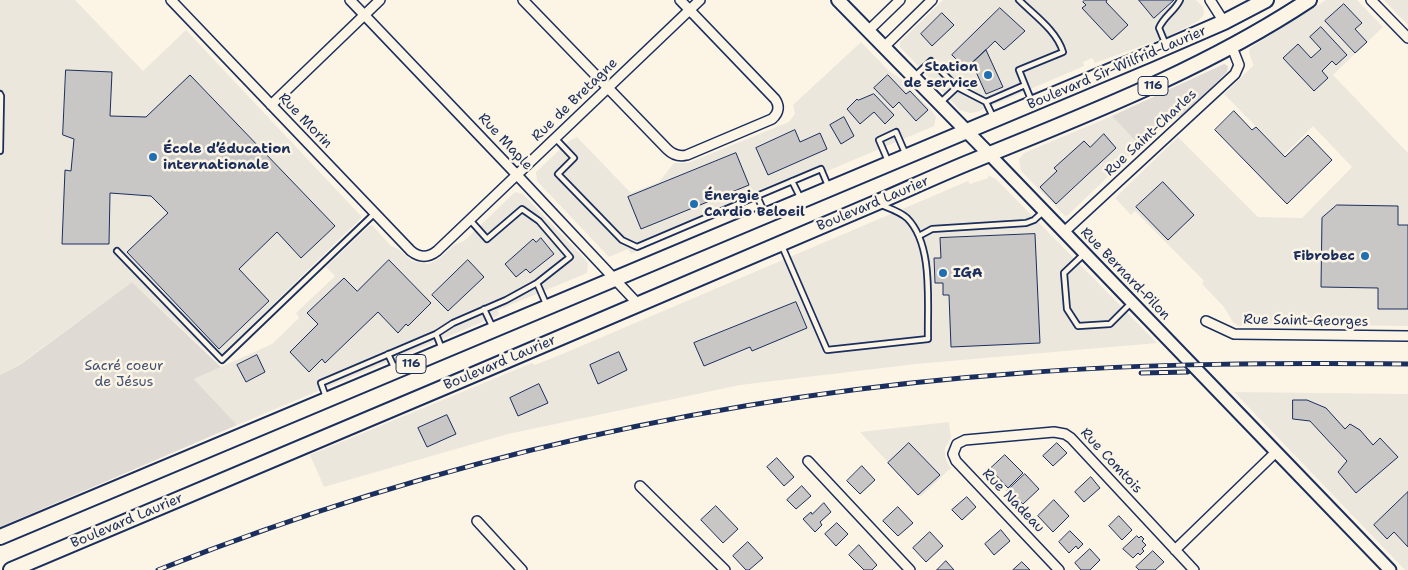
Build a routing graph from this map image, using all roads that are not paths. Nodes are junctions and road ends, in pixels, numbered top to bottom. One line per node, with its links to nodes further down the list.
1 (171, 0): 30 (street, Rue Morin)
2 (350, 0): 17 (street, Rue Maple)
3 (380, 0): 17 (street)
4 (523, 0): 26 (street)
5 (680, 0): 16 (street)
6 (700, 0): 16 (street, Rue de Bretagne)
7 (838, 0): 19 (main road, Rue Bernard-Pilon)
8 (900, 0): 19 (street)
9 (932, 0): 23 (street)
10 (1019, 0): 25 (lane)
11 (1180, 0): 21 (lane)
12 (1210, 0): 18 (street)
13 (1266, 0): 18 (main road, Boulevard Sir-Wilfrid-Laurier / 116)
14 (1309, 0): 22 (main road, Boulevard Sir-Wilfrid-Laurier / 116)
15 (1371, 0): 20 (street)
16 (690, 10): 26 (street, Rue de Bretagne); 26 (street)
17 (364, 14): 30 (street); 40 (street, Rue Maple)
18 (1224, 22): 21 (main road, Boulevard Sir-Wilfrid-Laurier / 116)
19 (868, 31): 23 (main road, Rue Bernard-Pilon)
20 (1408, 38)
21 (1168, 47): 32 (main road, Boulevard Sir-Wilfrid-Laurier / 116)
22 (1232, 47): 37 (main road, Boulevard Sir-Wilfrid-Laurier / 116); 50 (street, Rue Saint-Charles)
23 (884, 48): 24 (main road, Rue Bernard-Pilon)
24 (913, 78): 27 (lane); 31 (main road, Rue Bernard-Pilon)
25 (1025, 85): 29 (lane); 32 (lane)
26 (608, 87): 35 (street, Rue de Bretagne)
27 (957, 87): 29 (lane); 31 (lane)
28 (0, 94): 36 (lane)
29 (986, 102): 33 (lane)
30 (270, 104): 47 (street, Rue Morin)
31 (939, 104): 34 (main road, Rue Bernard-Pilon)
32 (1033, 104): 33 (main road, Boulevard Sir-Wilfrid-Laurier / 116)
33 (994, 120): 34 (main road, Boulevard Sir-Wilfrid-Laurier / 116)
34 (966, 132): 37 (main road, Rue Bernard-Pilon); 38 (main road, 116)
35 (555, 138): 40 (street, Rue de Bretagne); 43 (lane)
36 (0, 151)
37 (988, 154): 45 (main road, Boulevard Laurier / 116); 46 (street, Rue Bernard-Pilon)
38 (906, 156): 39 (main road, 116); 39 (lane)
39 (889, 164): 42 (main road, 116)
40 (517, 175): 49 (street, Rue de Bretagne); 56 (street, Rue Maple)
41 (792, 181): 42 (lane); 43 (lane); 44 (lane)
42 (829, 189): 44 (main road, 116)
43 (757, 196): 48 (lane)
44 (801, 200): 48 (main road, 116)
45 (876, 203): 51 (lane); 52 (main road, Boulevard Laurier / 116)
46 (1044, 211): 50 (street, Rue Bernard-Pilon); 51 (lane)
47 (375, 212): 53 (lane); 55 (street, Rue Morin)
48 (766, 215): 56 (main road, 116)
49 (470, 220): 55 (street, Rue de Bretagne); 57 (lane)
50 (1064, 232): 54 (street, Rue Bernard-Pilon)
51 (919, 236): 52 (lane)
52 (781, 244): 59 (main road, Boulevard Laurier / 116)
53 (117, 251)
54 (1085, 254): 58 (street, Rue Bernard-Pilon); 58 (lane)
55 (423, 256)
56 (615, 278): 59 (street, Rue Maple); 60 (main road, 116)
57 (537, 283): 60 (lane); 61 (lane)
58 (1132, 302): 71 (street, Rue Bernard-Pilon)
59 (638, 304): 77 (main road, Boulevard Laurier / 116)
60 (547, 307): 63 (main road, 116)
61 (484, 309): 63 (lane); 64 (lane)
62 (1206, 321): 65 (street, Rue Saint-Georges)
63 (494, 330): 66 (main road, 116)
64 (436, 334): 66 (lane); 67 (lane)
65 (1408, 336)
66 (443, 351): 68 (main road, 116)
67 (388, 354): 68 (lane); 69 (lane)
68 (395, 371): 69 (main road, 116)
69 (328, 399): 75 (main road, 116)
70 (954, 448): 76 (street, Rue Comtois); 81 (street, Rue Nadeau)
71 (1276, 452): 76 (street); 83 (street, Rue Bernard-Pilon)
72 (808, 461): 80 (street)
73 (640, 486): 79 (street)
74 (477, 521): 78 (street)
75 (0, 537)
76 (1175, 550): 82 (street, Rue Comtois)
77 (11, 570)
78 (522, 570)
79 (725, 570)
80 (910, 570)
81 (1059, 570)
82 (1194, 570)
83 (1390, 570)

